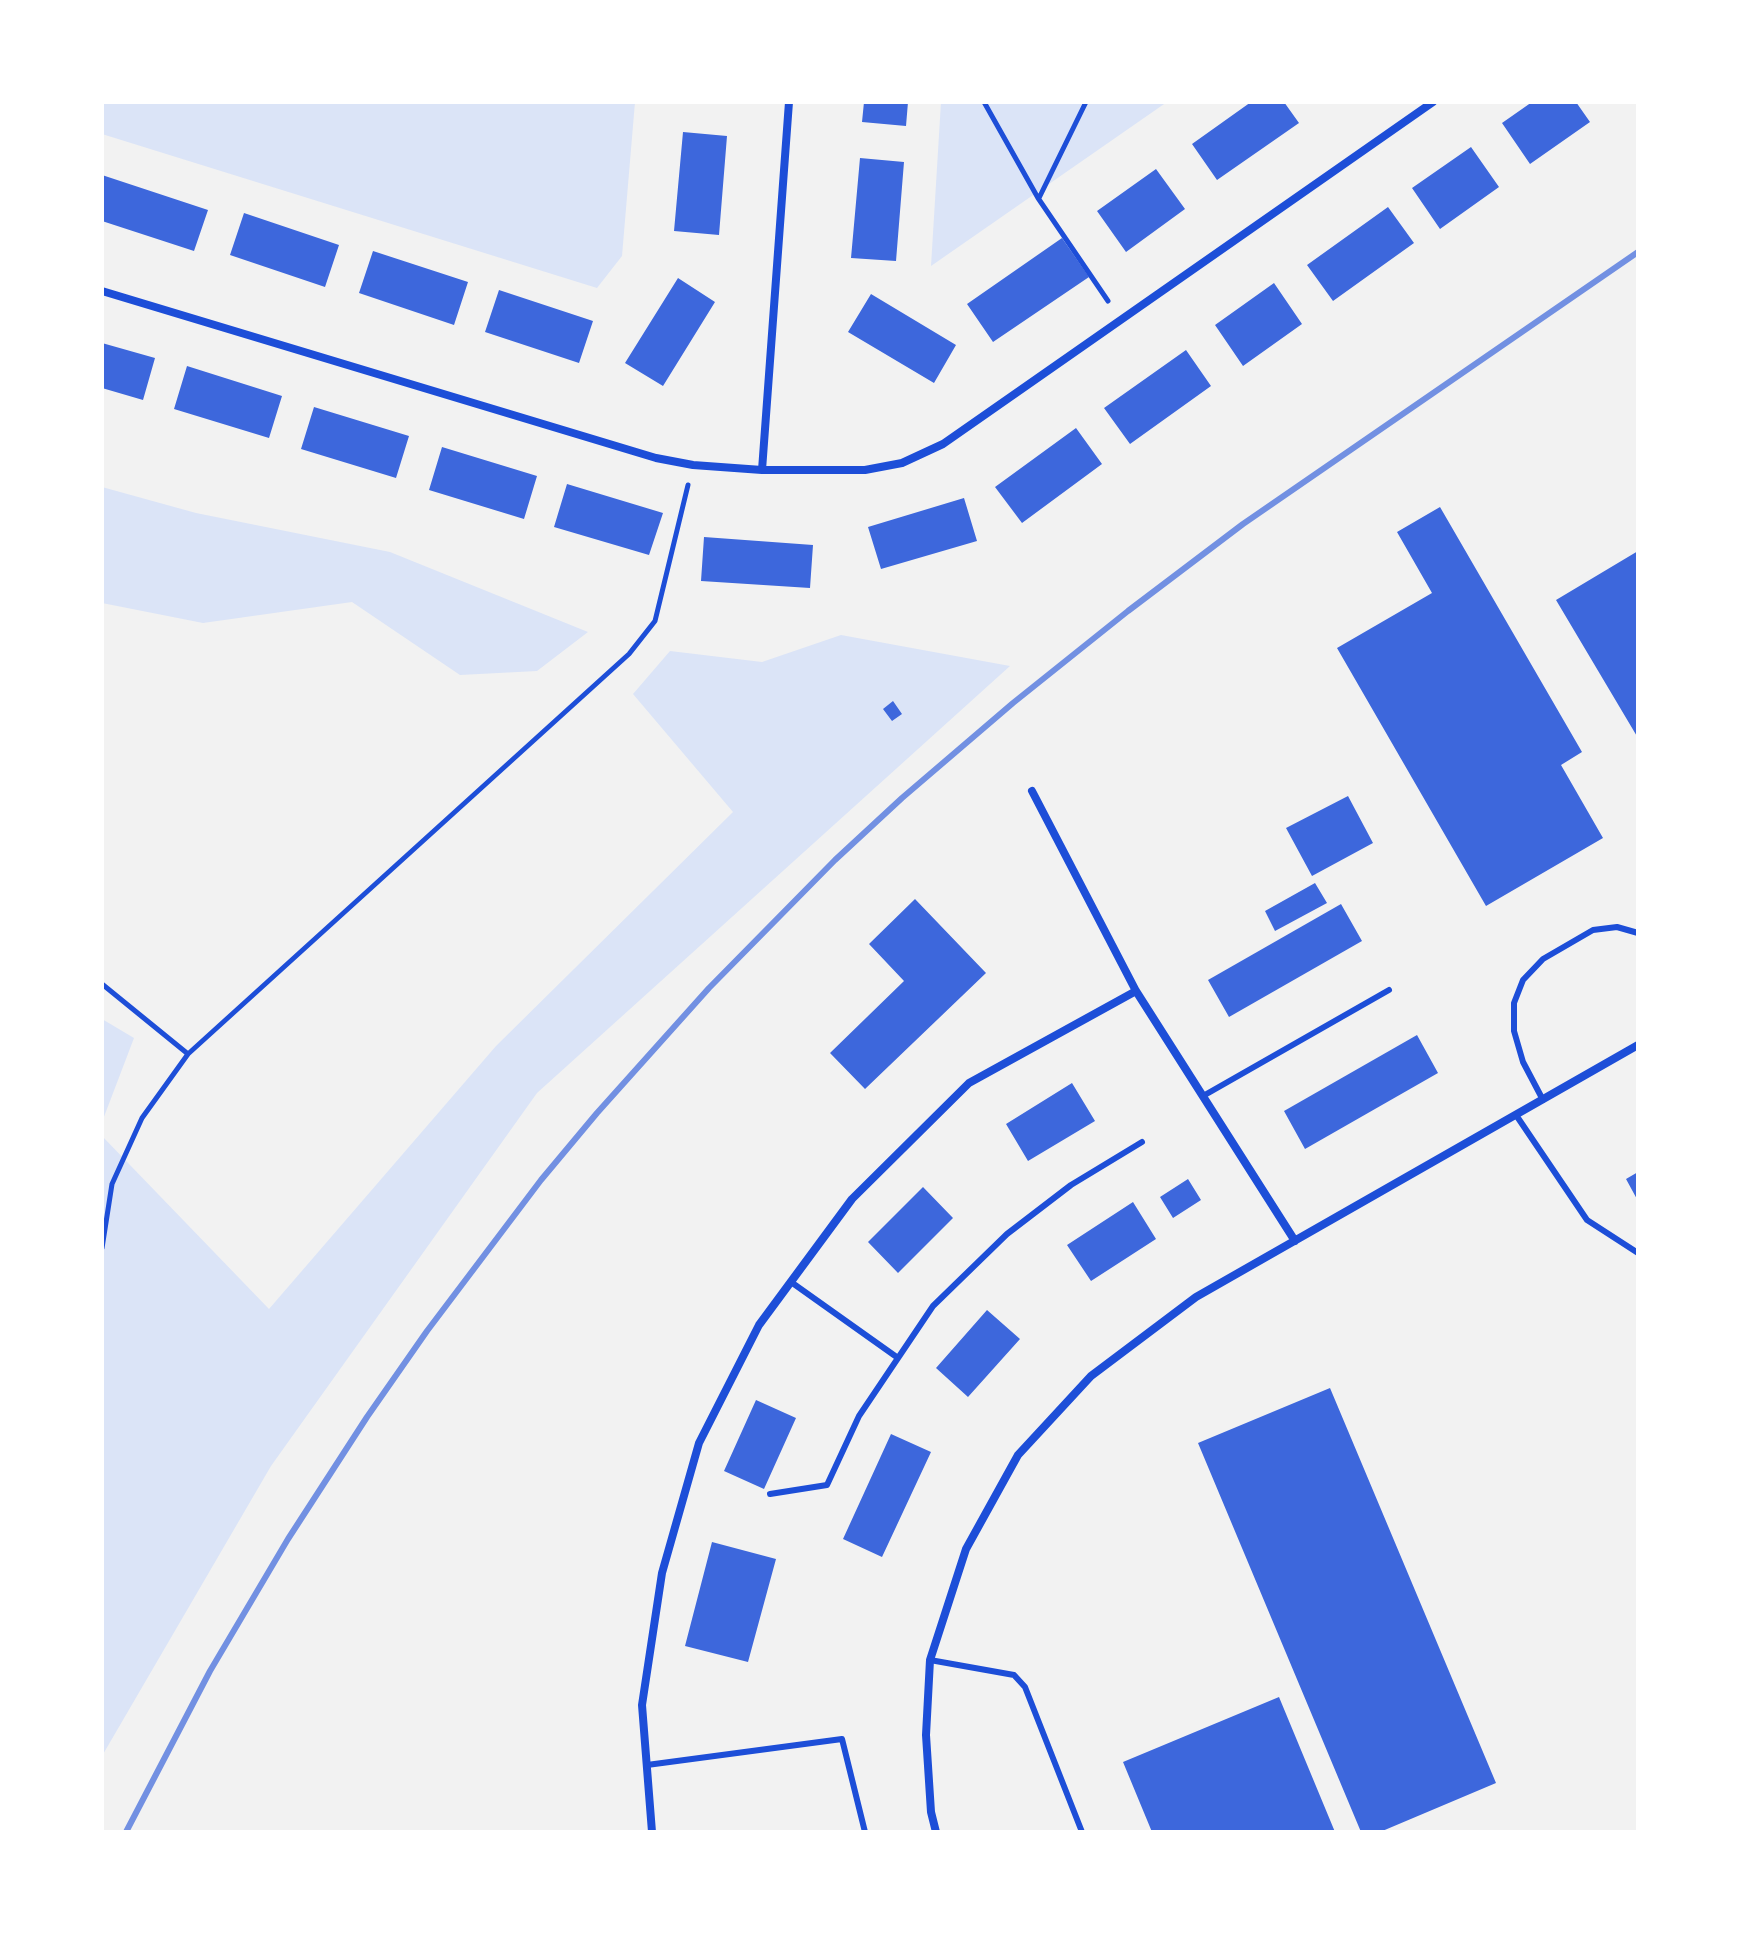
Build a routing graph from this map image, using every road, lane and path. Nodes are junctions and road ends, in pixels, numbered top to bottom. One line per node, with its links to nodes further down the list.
1 (789, 102): 9 (street)
2 (984, 102): 5 (path)
3 (1086, 102): 5 (path)
4 (1433, 102): 7 (street)
5 (1038, 198): 7 (path)
6 (102, 291): 8 (street)
7 (1122, 322): 9 (street)
8 (693, 465): 9 (street); 16 (path)
9 (762, 470)
10 (1032, 791): 14 (street)
11 (1638, 933): 18 (lane)
12 (102, 984): 16 (path)
13 (1389, 990): 17 (lane)
14 (1136, 991): 17 (street); 24 (street)
15 (1638, 1045): 18 (street)
16 (188, 1054): 22 (path)
17 (1203, 1096): 21 (street)
18 (1543, 1100): 19 (street)
19 (1516, 1115): 21 (street); 23 (lane)
20 (1142, 1142): 25 (lane)
21 (1295, 1241): 27 (street)
22 (102, 1248)
23 (1638, 1253)
24 (791, 1282): 25 (lane); 28 (street)
25 (898, 1358): 26 (lane)
26 (770, 1494)
27 (930, 1660): 31 (street); 32 (lane)
28 (647, 1765): 29 (street); 30 (lane)
29 (652, 1832)
30 (865, 1832)
31 (936, 1832)
32 (1082, 1832)

